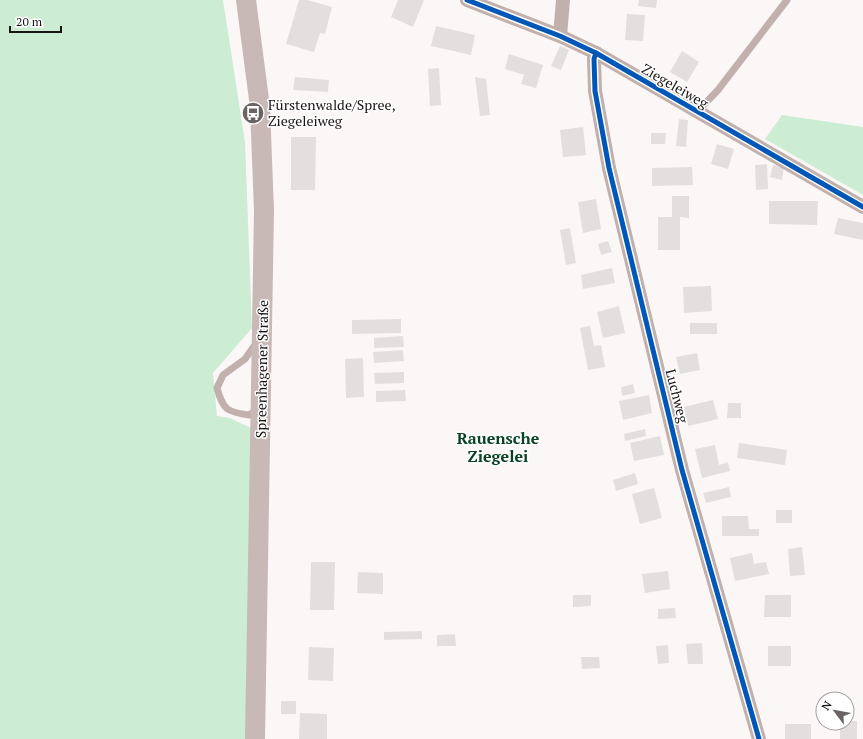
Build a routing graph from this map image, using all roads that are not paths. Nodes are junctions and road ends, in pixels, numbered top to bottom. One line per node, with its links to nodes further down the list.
1 (246, 0): 9 (main road, Spreenhagener Straße)
2 (467, 0): 5 (street, Ziegeleiweg)
3 (563, 0): 5 (street)
4 (787, 0): 7 (lane)
5 (560, 36): 6 (street, Ziegeleiweg)
6 (596, 53): 7 (street, Ziegeleiweg); 12 (street, Luchweg)
7 (696, 113): 8 (street, Ziegeleiweg)
8 (863, 207)
9 (263, 332): 10 (main road, Spreenhagener Straße); 10 (lane)
10 (262, 407): 11 (main road, Spreenhagener Straße)
11 (255, 739)
12 (759, 739)

